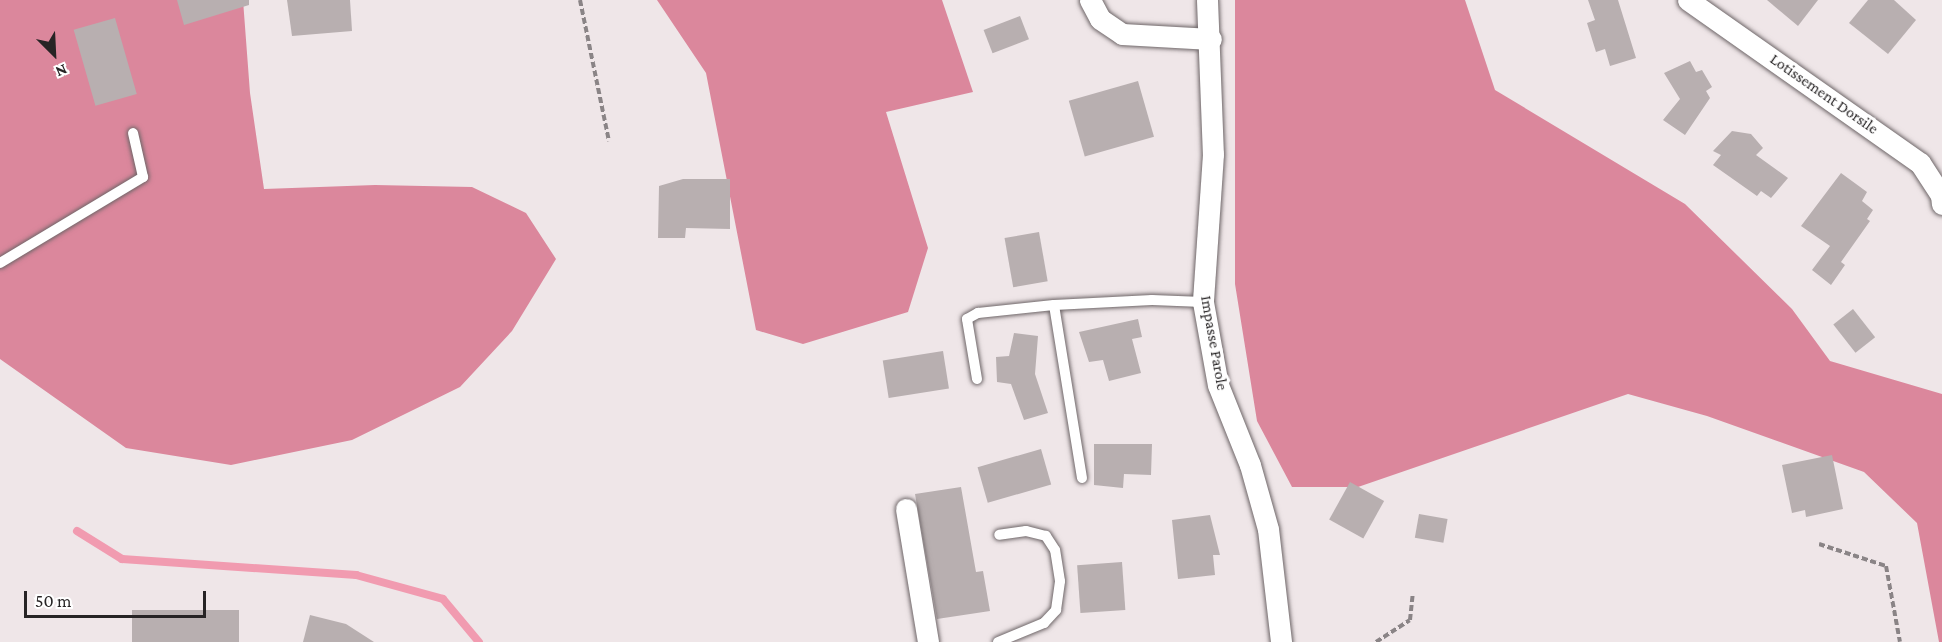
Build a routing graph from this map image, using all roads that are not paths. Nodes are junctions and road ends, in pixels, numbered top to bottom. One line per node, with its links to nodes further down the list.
1 (1090, 0): 4 (street)
2 (1207, 0): 4 (street, Impasse Parole)
3 (1688, 0): 6 (street, Lotissement Dorsile)
4 (1210, 39): 8 (street, Impasse Parole)
5 (133, 133): 7 (lane)
6 (1942, 204)
7 (0, 263)
8 (1203, 302): 9 (lane); 16 (street, Impasse Parole)
9 (1054, 305): 10 (lane); 11 (lane)
10 (977, 379)
11 (1082, 478)
12 (906, 509): 14 (street)
13 (999, 535): 15 (lane)
14 (928, 642)
15 (998, 642)
16 (1281, 642)

